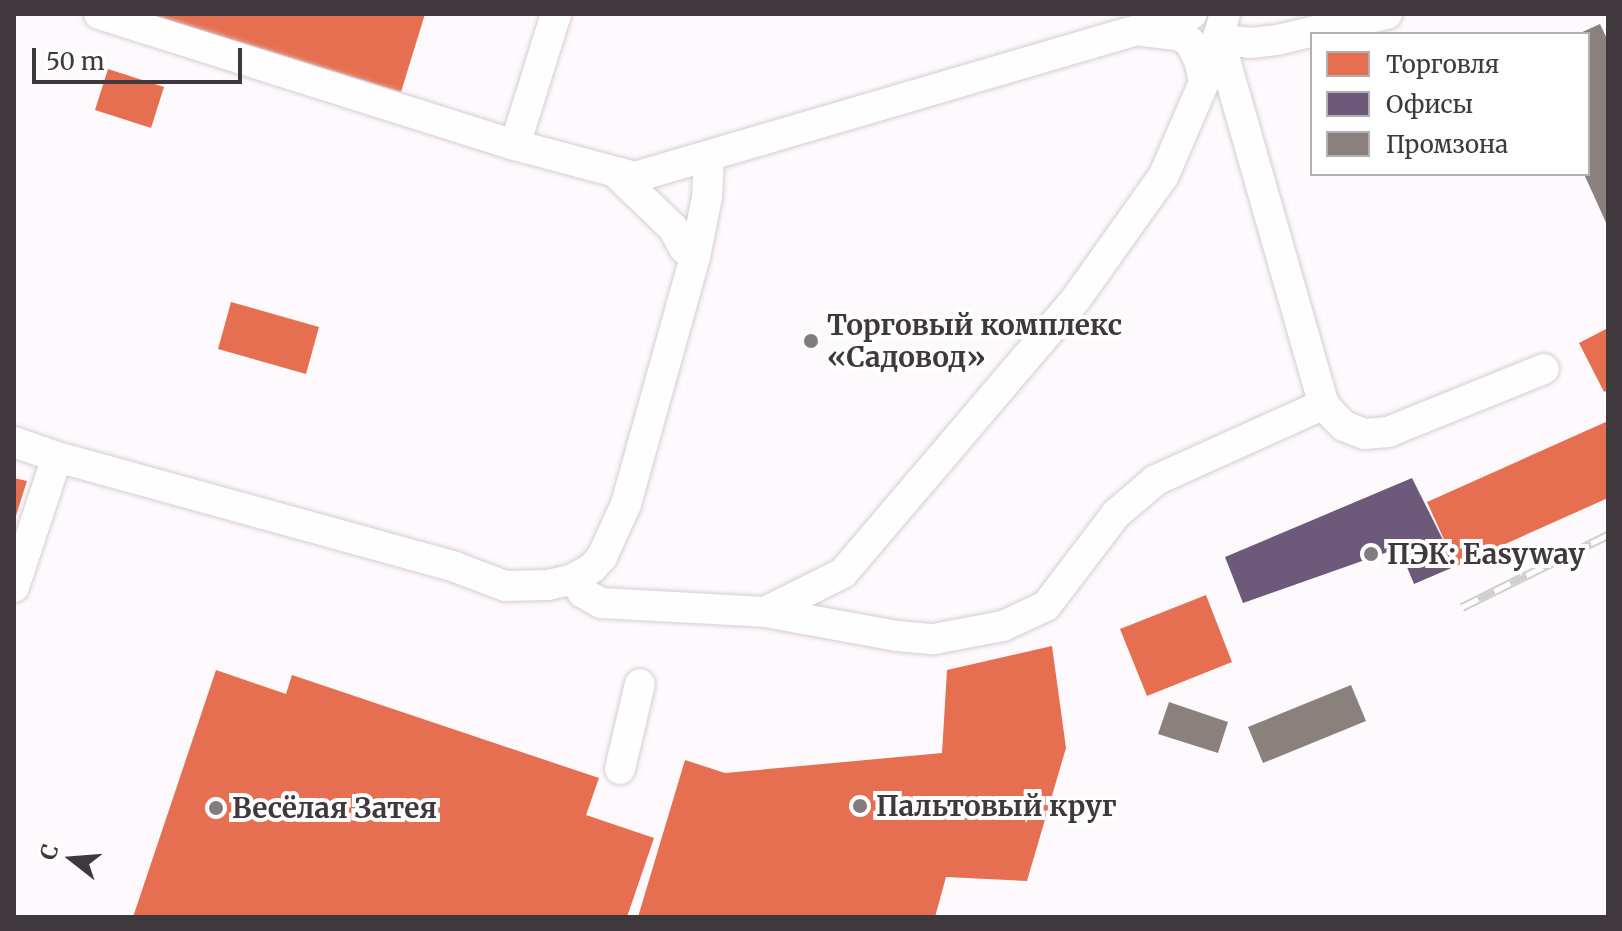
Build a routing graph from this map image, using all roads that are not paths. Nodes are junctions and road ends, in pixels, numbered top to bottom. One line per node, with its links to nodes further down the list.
1 (99, 14): 10 (street)
2 (556, 14): 10 (street)
3 (1192, 14): 6 (street)
4 (1387, 14): 8 (street)
5 (1222, 26): 7 (street); 9 (street); 15 (street)
6 (1137, 30): 9 (street); 11 (street)
7 (1310, 32)
8 (1311, 32)
9 (1204, 82): 20 (street)
10 (515, 145): 12 (street)
11 (709, 158): 12 (street); 13 (street)
12 (618, 175): 13 (street)
13 (695, 257): 18 (street)
14 (1544, 369): 15 (street)
15 (1324, 404): 20 (street)
16 (14, 442): 17 (street)
17 (57, 457): 18 (street); 19 (street)
18 (573, 579): 20 (street)
19 (14, 587)
20 (765, 612)
21 (640, 684): 22 (street)
22 (620, 769)

